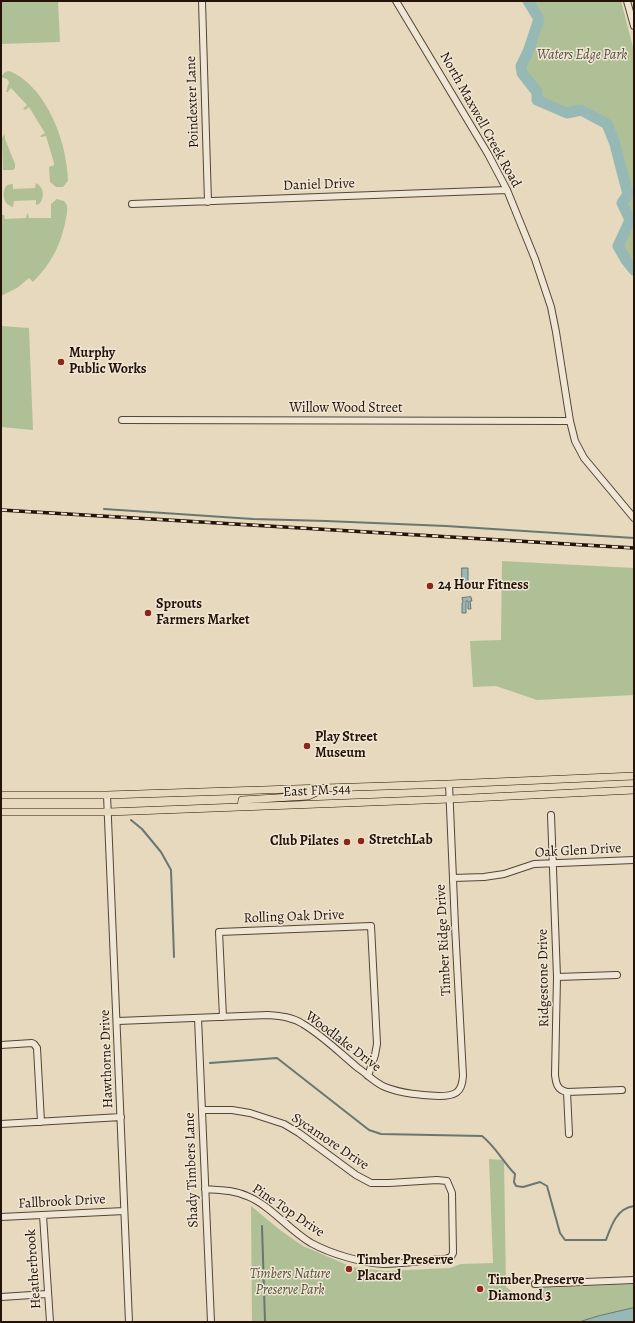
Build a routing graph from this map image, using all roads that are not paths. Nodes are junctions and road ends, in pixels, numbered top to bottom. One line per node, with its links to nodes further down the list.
1 (202, 1): 6 (street, Poindexter Lane)
2 (396, 1): 5 (street, North Maxwell Creek Road)
3 (627, 1): 4 (street)
4 (634, 26)
5 (507, 190): 6 (street, Daniel Drive); 9 (street, North Maxwell Creek Road)
6 (208, 202): 7 (street, Daniel Drive)
7 (132, 204)
8 (122, 420): 9 (street, Willow Wood Street)
9 (570, 421): 10 (street, North Maxwell Creek Road)
10 (634, 518)
11 (634, 776): 12 (main road, East FM 544)
12 (449, 784): 13 (main road, East FM 544); 17 (street, Timber Ridge Drive)
13 (325, 788): 16 (main road, East FM 544); 18 (main road)
14 (634, 790): 17 (main road, East FM 544)
15 (1, 795): 16 (main road, East FM 544)
16 (107, 795): 20 (street, Hawthorne Drive)
17 (450, 799): 18 (main road, East FM 544); 24 (street, Timber Ridge Drive)
18 (241, 807): 20 (main road, East FM 544)
19 (1, 812): 20 (main road, East FM 544)
20 (108, 812): 29 (street, Hawthorne Drive)
21 (551, 815): 23 (street, Ridgestone Drive)
22 (634, 860): 23 (street, Oak Glen Drive)
23 (552, 863): 24 (street, Oak Glen Drive); 26 (street, Ridgestone Drive)
24 (453, 878): 33 (street, Timber Ridge Drive)
25 (617, 975): 26 (street)
26 (557, 977): 34 (street, Ridgestone Drive)
27 (223, 1017): 28 (street, Woodlake Drive); 31 (street, Woodlake Drive); 31 (street, Rolling Oak Drive)
28 (198, 1018): 29 (street, Woodlake Drive); 35 (street, Shady Timbers Lane)
29 (118, 1021): 36 (street, Hawthorne Drive)
30 (1, 1045): 37 (street)
31 (368, 1076): 33 (street, Woodlake Drive)
32 (622, 1090): 34 (street)
33 (457, 1092)
34 (567, 1092): 39 (street)
35 (202, 1110): 40 (street, Shady Timbers Lane); 44 (street, Sycamore Drive)
36 (121, 1118): 37 (street); 41 (street, Hawthorne Drive)
37 (41, 1122): 38 (street)
38 (1, 1124)
39 (569, 1134)
40 (205, 1189): 44 (street, Pine Top Drive); 51 (street, Shady Timbers Lane)
41 (124, 1211): 42 (street, Fallbrook Drive); 50 (street, Hawthorne Drive)
42 (43, 1215): 43 (street, Fallbrook Drive); 47 (street, Heatherbrook)
43 (1, 1217)
44 (451, 1257)
45 (634, 1280): 46 (street)
46 (535, 1284)
47 (47, 1294): 48 (street); 49 (street, Heatherbrook)
48 (1, 1296)
49 (50, 1322)
50 (129, 1322)
51 (211, 1322)

